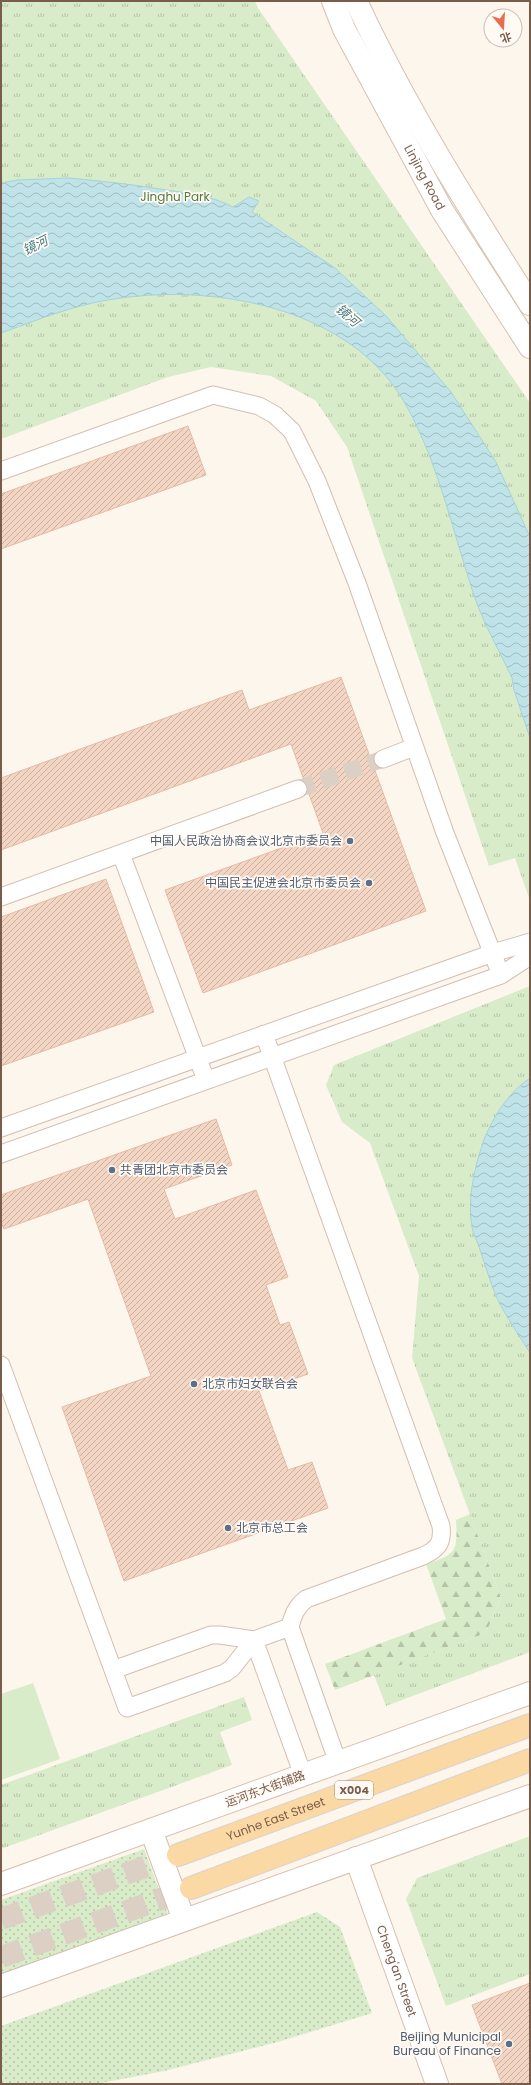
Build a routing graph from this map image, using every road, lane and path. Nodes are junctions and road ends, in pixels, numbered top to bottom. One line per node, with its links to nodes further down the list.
1 (333, 1): 4 (street, Linjing Road)
2 (356, 1): 3 (street, Linjing Road)
3 (530, 304)
4 (530, 347)
5 (1, 471): 6 (street)
6 (414, 747): 7 (street); 12 (street)
7 (383, 759)
8 (298, 789): 9 (street)
9 (121, 854): 10 (street); 17 (street)
10 (1, 897)
11 (530, 942): 12 (street)
12 (493, 953): 14 (street); 15 (street)
13 (530, 956): 14 (street)
14 (502, 974): 16 (street)
15 (264, 1034): 16 (street); 17 (street)
16 (272, 1057): 18 (street); 22 (street)
17 (198, 1058): 18 (street); 19 (street)
18 (206, 1080): 20 (street)
19 (1, 1128)
20 (1, 1154)
21 (1, 1365): 24 (street)
22 (290, 1626): 23 (street); 28 (street)
23 (254, 1640): 24 (street); 24 (street); 29 (street)
24 (113, 1670)
25 (530, 1693): 28 (street, 运河东大街辅路)
26 (530, 1725): 32 (main road, Yunhe East Street / X004)
27 (530, 1760): 35 (main road)
28 (338, 1763): 29 (street, 运河东大街辅路)
29 (303, 1775): 31 (street, 运河东大街辅路)
30 (530, 1796): 33 (street)
31 (151, 1830): 34 (street, 运河东大街辅路); 36 (street)
32 (178, 1855)
33 (356, 1858): 36 (street); 38 (street, Cheng'an Street)
34 (1, 1884)
35 (191, 1888)
36 (184, 1920): 37 (street)
37 (1, 1986)
38 (436, 2084)

